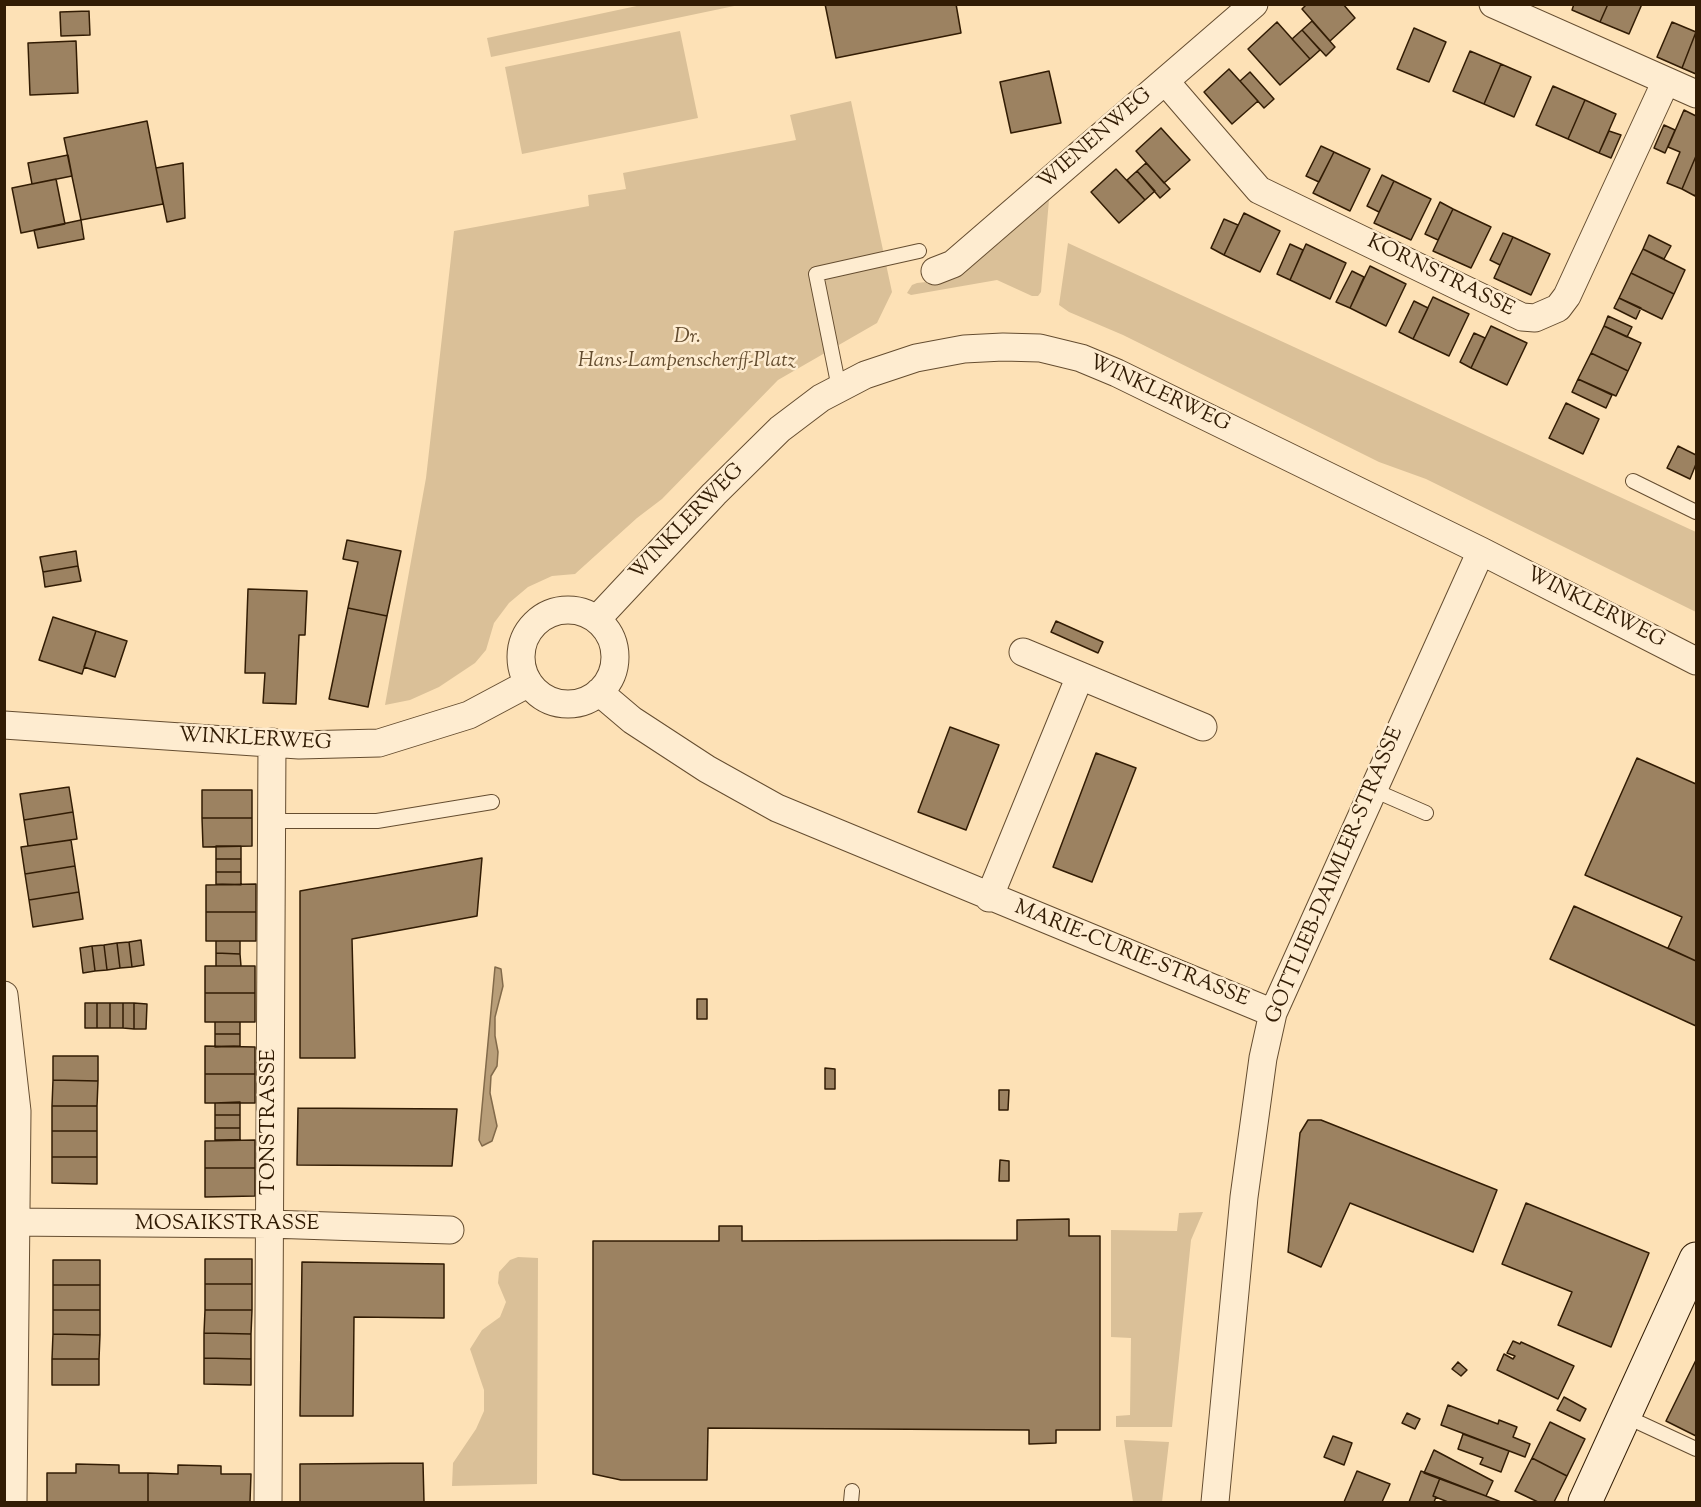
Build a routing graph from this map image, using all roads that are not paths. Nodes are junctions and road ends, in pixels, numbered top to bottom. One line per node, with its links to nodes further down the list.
1 (1254, 4): 3 (street, WIENENWEG)
2 (1493, 4): 4 (street)
3 (1165, 81): 4 (street, KORNSTRASSE); 6 (street, WIENENWEG)
4 (1666, 81): 5 (street)
5 (1696, 94)
6 (927, 261): 7 (lane)
7 (839, 388): 10 (street, WINKLERWEG); 11 (street, WINKLERWEG)
8 (1633, 481): 9 (lane)
9 (1696, 512)
10 (1481, 551): 13 (street, WINKLERWEG); 20 (street, GOTTLIEB-DAIMLER-STRASSE)
11 (597, 619): 15 (street); 16 (street)
12 (1023, 652): 14 (street)
13 (1696, 661)
14 (1080, 676): 18 (street); 24 (street, MARIE-CURIE-STRASSE)
15 (529, 683): 16 (street); 19 (street, WINKLERWEG)
16 (599, 693): 24 (street, MARIE-CURIE-STRASSE)
17 (4, 725): 19 (street, WINKLERWEG)
18 (1203, 727)
19 (272, 742): 23 (street, TONSTRASSE)
20 (1371, 789): 22 (lane); 26 (street, GOTTLIEB-DAIMLER-STRASSE)
21 (492, 802): 23 (lane)
22 (1426, 813)
23 (272, 820): 28 (street, TONSTRASSE)
24 (989, 898): 26 (street, MARIE-CURIE-STRASSE)
25 (5, 1003): 27 (street)
26 (1273, 1013): 35 (street, GOTTLIEB-DAIMLER-STRASSE)
27 (10, 1222): 28 (street, MOSAIKSTRASSE); 33 (street)
28 (269, 1224): 29 (street, MOSAIKSTRASSE); 34 (street, TONSTRASSE)
29 (450, 1230)
30 (1696, 1259): 31 (main road)
31 (1627, 1417): 32 (lane); 36 (main road)
32 (1696, 1449)
33 (13, 1503)
34 (268, 1503)
35 (1215, 1503)
36 (1586, 1503)

